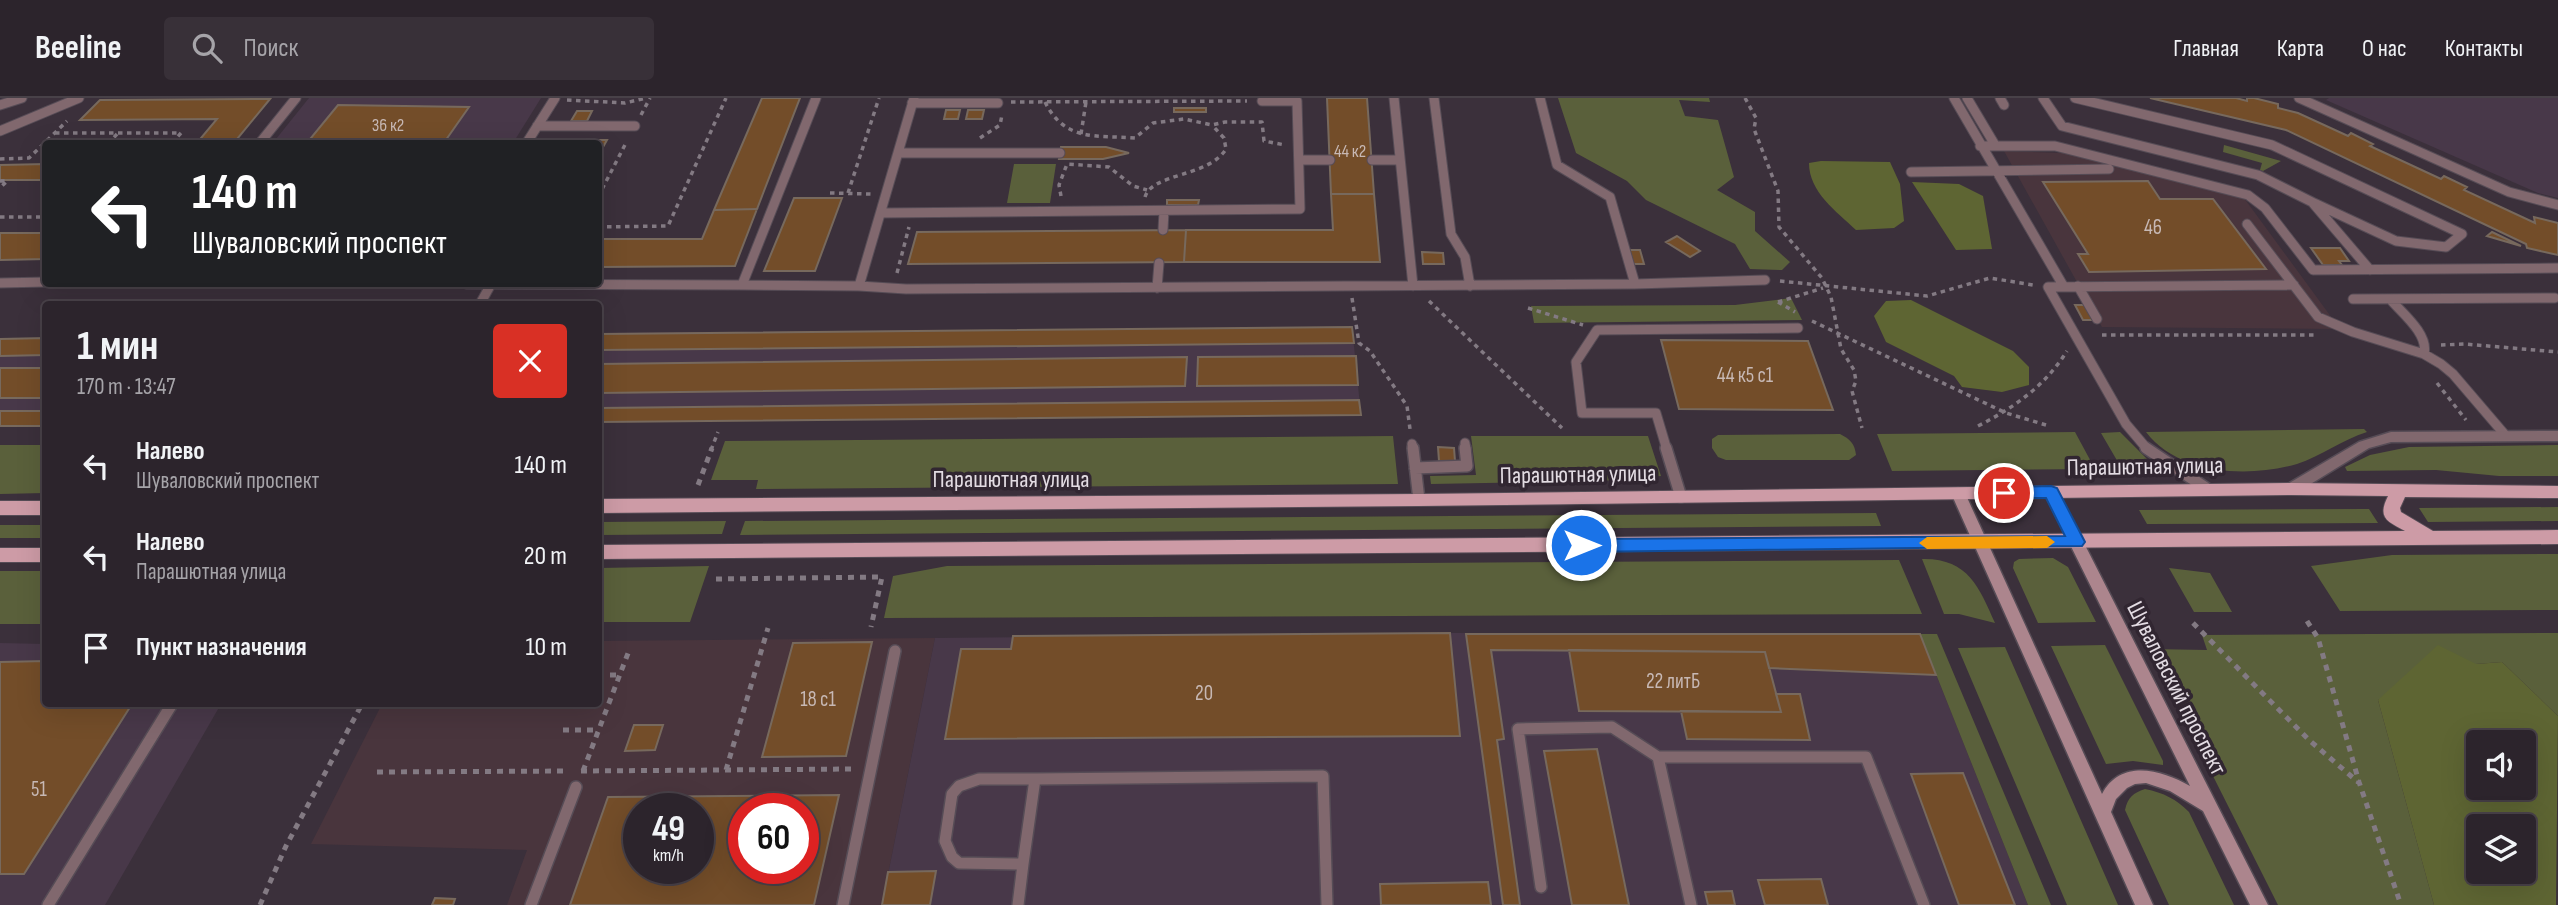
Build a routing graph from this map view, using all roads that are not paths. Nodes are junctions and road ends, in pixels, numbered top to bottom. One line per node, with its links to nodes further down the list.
1 (22, 98): 17 (lane)
2 (79, 98): 20 (lane)
3 (296, 98): 21 (lane)
4 (816, 98): 47 (lane)
5 (1394, 98): 30 (lane)
6 (1434, 98): 52 (lane)
7 (1540, 98): 46 (lane)
8 (1954, 98): 24 (lane)
9 (1967, 98): 23 (lane)
10 (2043, 98): 34 (lane)
11 (2076, 98): 34 (lane)
12 (2299, 98): 35 (lane)
13 (554, 99): 18 (lane)
14 (913, 101): 15 (lane); 25 (lane)
15 (1002, 102)
16 (1262, 102): 27 (lane)
17 (0, 105)
18 (537, 126): 19 (lane); 22 (lane)
19 (635, 127)
20 (0, 131)
21 (262, 140)
22 (528, 140)
23 (1995, 145): 24 (lane); 42 (lane)
24 (1980, 146): 33 (lane)
25 (898, 153): 26 (lane); 37 (lane)
26 (1060, 153)
27 (1299, 160): 28 (lane); 36 (lane)
28 (1330, 160)
29 (1372, 160): 30 (lane)
30 (1400, 160): 51 (lane)
31 (2109, 169): 33 (lane)
32 (1911, 172): 33 (lane)
33 (1997, 172): 53 (lane)
34 (2312, 202): 42 (lane)
35 (2558, 205)
36 (1164, 211): 37 (lane); 39 (lane)
37 (881, 213): 50 (lane)
38 (2246, 224): 48 (lane)
39 (1163, 230)
40 (1159, 263): 55 (lane)
41 (2558, 268): 42 (lane)
42 (2370, 270)
43 (1765, 280): 46 (lane)
44 (42, 282): 45 (lane)
45 (0, 283)
46 (1634, 284): 52 (lane)
47 (742, 285): 49 (lane); 50 (lane)
48 (2294, 285): 54 (lane); 61 (lane)
49 (602, 286)
50 (859, 286): 55 (lane)
51 (1413, 286): 52 (lane); 55 (lane)
52 (1470, 286)
53 (2064, 286): 54 (lane); 68 (lane)
54 (2078, 286): 59 (lane)
55 (1157, 288)
56 (2555, 298): 58 (lane)
57 (2353, 299): 58 (lane)
58 (2390, 299): 61 (lane)
59 (2097, 319)
60 (1798, 328): 73 (lane)
61 (2425, 350): 62 (lane)
62 (2506, 436): 63 (street); 67 (street)
63 (2558, 436)
64 (1465, 443): 66 (lane)
65 (1412, 444): 66 (lane)
66 (1415, 468): 74 (lane)
67 (2291, 489): 68 (main road, Парашютная улица); 69 (main road, Парашютная улица)
68 (2209, 490): 70 (main road, Парашютная улица)
69 (2399, 491): 71 (main road, Парашютная улица); 79 (main road)
70 (2051, 492): 72 (main road, Парашютная улица); 80 (street, Шуваловский проспект)
71 (2558, 492)
72 (1958, 493): 73 (main road, Парашютная улица); 81 (street)
73 (1681, 497): 74 (main road, Парашютная улица)
74 (1419, 500): 75 (main road, Парашютная улица)
75 (602, 506)
76 (0, 508): 77 (main road)
77 (42, 508)
78 (2558, 537): 79 (main road)
79 (2432, 538): 80 (main road)
80 (2076, 542): 81 (main road); 90 (street, Шуваловский проспект)
81 (1981, 543): 82 (main road); 91 (street)
82 (602, 552)
83 (0, 555): 84 (main road)
84 (42, 555)
85 (895, 651): 96 (lane)
86 (170, 707): 94 (lane)
87 (1658, 757): 93 (lane); 99 (lane); 100 (lane)
88 (1035, 778): 92 (lane); 92 (lane); 98 (lane)
89 (576, 787): 95 (lane)
90 (2209, 807): 91 (street); 102 (street, Шуваловский проспект)
91 (2102, 813): 101 (street)
92 (1023, 863): 97 (lane)
93 (1541, 887)
94 (48, 905)
95 (531, 905)
96 (843, 905)
97 (1018, 905)
98 (1327, 905)
99 (1691, 905)
100 (1924, 905)
101 (2144, 905)
102 (2259, 905)

